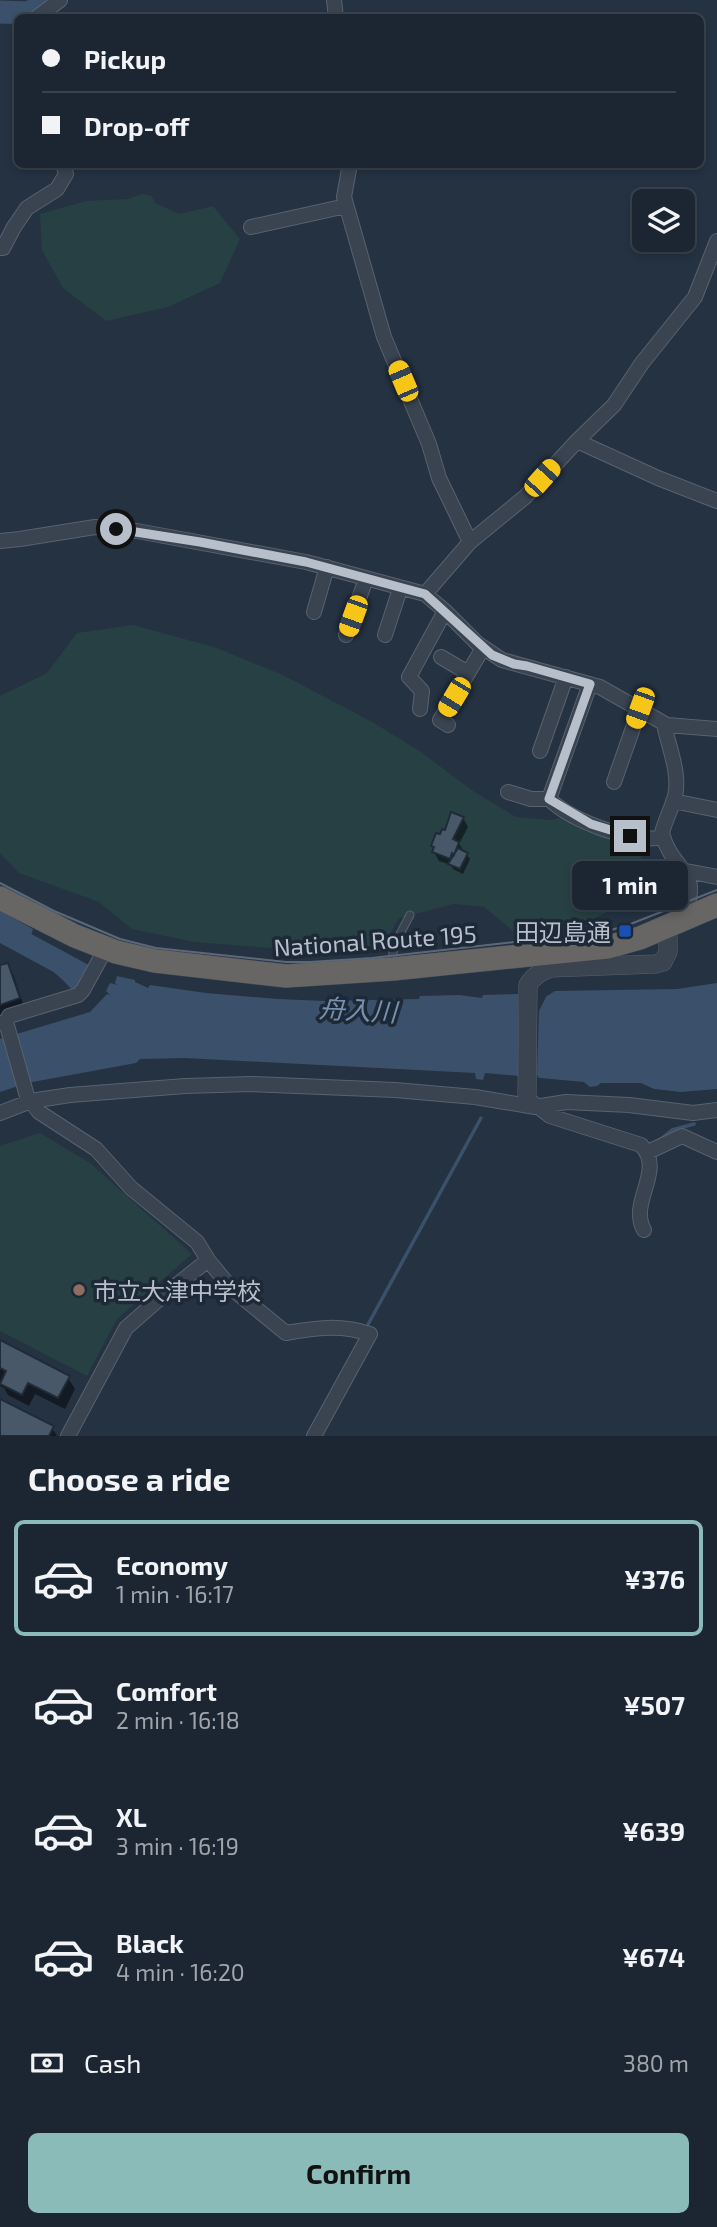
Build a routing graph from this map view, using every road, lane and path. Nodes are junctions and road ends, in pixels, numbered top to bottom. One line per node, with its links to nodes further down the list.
1 (60, 0): 2 (street)
2 (41, 14)
3 (65, 168): 8 (street)
4 (349, 168): 5 (street)
5 (346, 206): 6 (street); 12 (street)
6 (251, 227)
7 (717, 241): 9 (street)
8 (0, 248)
9 (577, 441): 10 (street); 12 (street)
10 (717, 501)
11 (0, 541): 13 (street)
12 (470, 542): 16 (street)
13 (327, 567): 14 (street); 18 (street)
14 (366, 579): 15 (street); 19 (street)
15 (400, 589): 16 (street); 20 (street)
16 (425, 594): 17 (street)
17 (445, 611): 21 (street); 27 (street)
18 (314, 612)
19 (346, 635)
20 (385, 635)
21 (483, 648): 23 (street); 24 (street)
22 (441, 657): 23 (street)
23 (468, 673): 28 (street)
24 (566, 677): 25 (street); 31 (street)
25 (590, 684): 26 (street); 34 (street)
26 (640, 708): 29 (street); 32 (street)
27 (420, 709)
28 (448, 725)
29 (667, 725): 30 (street); 35 (street)
30 (717, 729)
31 (540, 751)
32 (614, 782)
33 (508, 792): 34 (street)
34 (549, 799): 37 (street)
35 (673, 801): 36 (street); 37 (street)
36 (717, 810)
37 (663, 838): 38 (street)
38 (686, 871): 39 (street); 43 (street)
39 (717, 877)
40 (0, 898): 44 (highway, National Route 195)
41 (717, 905): 43 (highway, National Route 195)
42 (410, 915): 45 (lane)
43 (675, 923): 45 (highway, National Route 195); 48 (street)
44 (106, 948): 45 (highway, National Route 195); 46 (street)
45 (393, 969)
46 (4, 1024): 47 (street)
47 (29, 1098): 48 (street); 50 (street); 54 (street)
48 (531, 1102): 49 (street); 51 (street)
49 (717, 1110)
50 (0, 1113)
51 (648, 1152): 52 (street); 53 (street)
52 (717, 1152)
53 (645, 1230)
54 (208, 1260): 55 (street); 56 (street)
55 (68, 1436)
56 (314, 1436)

